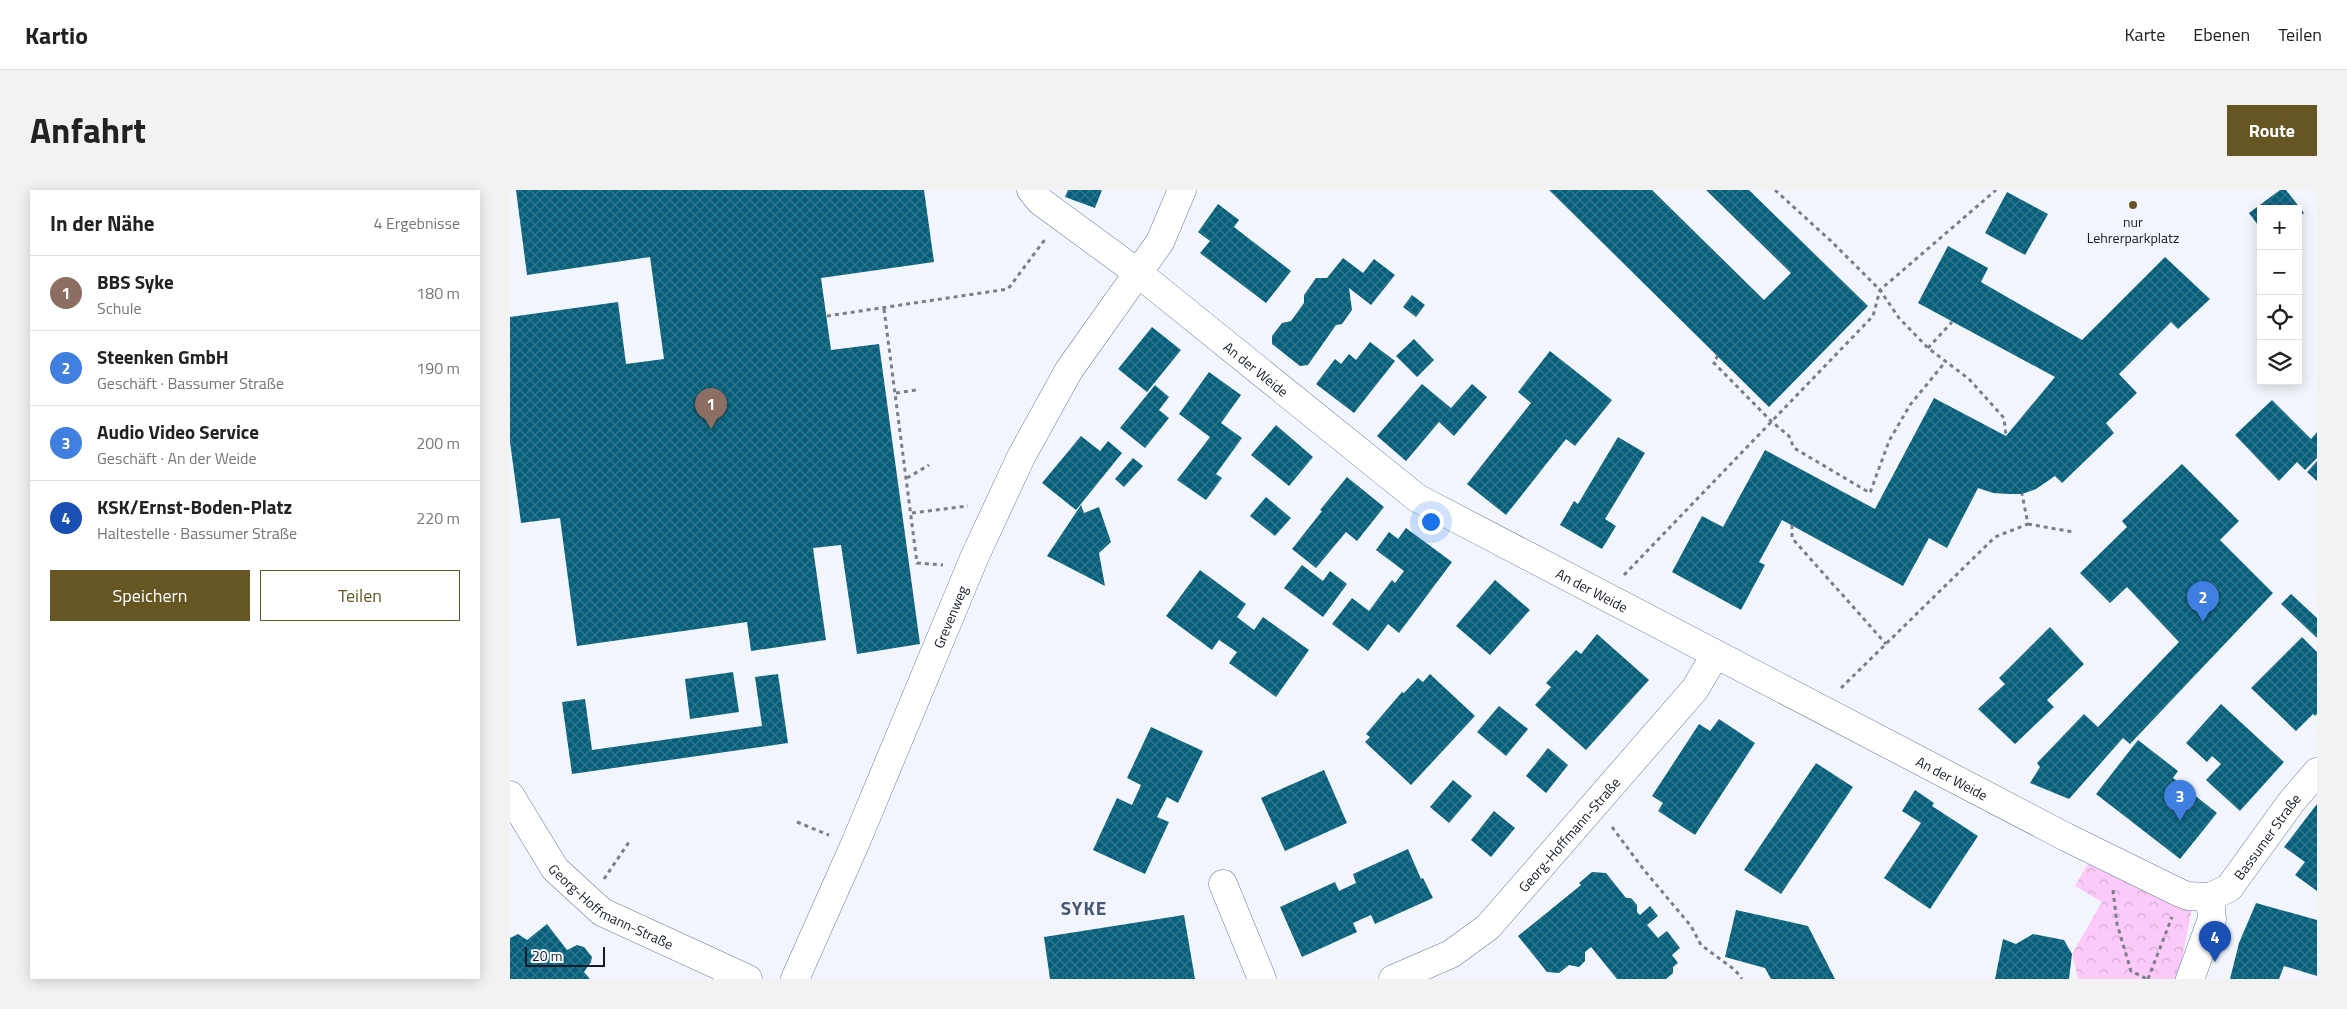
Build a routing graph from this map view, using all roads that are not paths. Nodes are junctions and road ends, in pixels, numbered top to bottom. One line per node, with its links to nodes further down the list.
1 (1031, 190): 3 (street, An der Weide)
2 (1182, 190): 3 (street, Grevenweg)
3 (1138, 273): 4 (street, An der Weide); 10 (street, Grevenweg)
4 (1715, 654): 8 (street, An der Weide); 12 (street, Georg-Hoffmann-Straße)
5 (2317, 772): 8 (street, Bassumer Straße)
6 (510, 795): 9 (street, Georg-Hoffmann-Straße)
7 (1223, 884): 11 (street)
8 (2210, 897): 13 (street)
9 (748, 979)
10 (795, 979)
11 (1262, 979)
12 (1394, 979)
13 (2190, 979)

